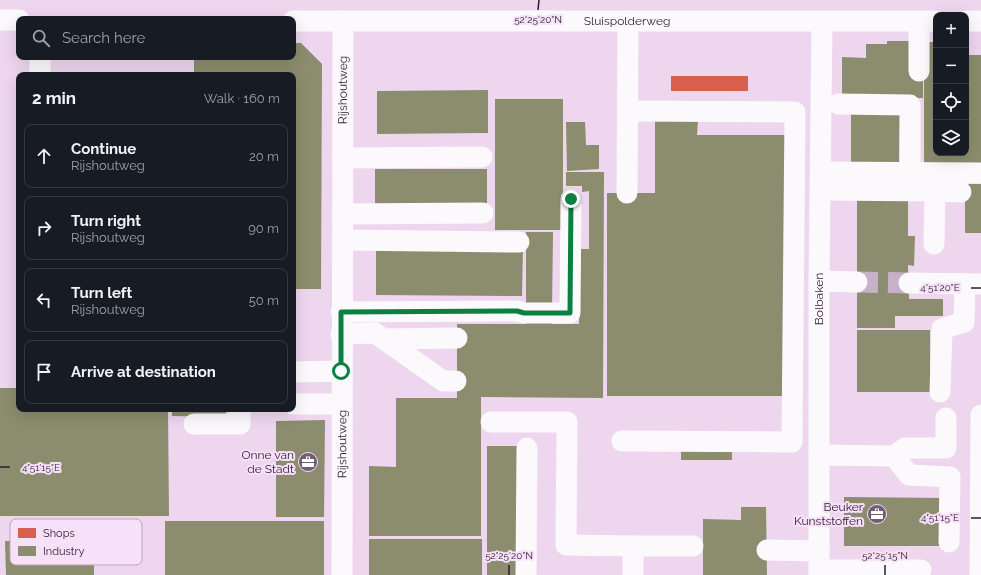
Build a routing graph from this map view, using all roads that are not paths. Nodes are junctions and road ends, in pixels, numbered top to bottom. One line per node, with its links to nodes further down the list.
1 (0, 20): 2 (street)
2 (16, 20)
3 (296, 21): 4 (street, Sluispolderweg)
4 (343, 21): 5 (street, Sluispolderweg); 15 (street, Rijshoutweg)
5 (628, 21): 9 (street, Sluispolderweg); 14 (street)
6 (969, 21): 7 (street)
7 (981, 21)
8 (928, 22): 9 (street, Sluispolderweg); 11 (street)
9 (822, 23): 19 (street, Bolbaken)
10 (40, 60): 12 (street)
11 (919, 71)
12 (40, 72)
13 (838, 104): 17 (street)
14 (628, 111): 22 (street); 48 (street)
15 (342, 158): 16 (street); 25 (street, Rijshoutweg)
16 (482, 158)
17 (910, 172): 18 (street); 19 (street)
18 (981, 172)
19 (821, 181): 20 (street); 29 (street, Bolbaken)
20 (935, 191): 21 (street); 28 (street)
21 (961, 192)
22 (627, 193)
23 (571, 199): 33 (street)
24 (483, 213): 25 (street)
25 (342, 214): 26 (street, Rijshoutweg)
26 (342, 240): 27 (street); 33 (street, Rijshoutweg)
27 (519, 242)
28 (934, 244)
29 (819, 281): 30 (street); 50 (street, Bolbaken)
30 (857, 282)
31 (908, 283): 32 (street)
32 (973, 284): 40 (street)
33 (341, 312): 34 (street, Rijshoutweg)
34 (341, 334): 36 (street); 37 (street, Rijshoutweg)
35 (457, 338): 36 (street)
36 (385, 339): 39 (street)
37 (341, 371): 38 (street); 42 (street, Rijshoutweg)
38 (296, 372)
39 (456, 381)
40 (940, 392)
41 (296, 404): 42 (street)
42 (341, 404): 58 (street, Rijshoutweg)
43 (240, 412): 47 (street)
44 (981, 415): 61 (street)
45 (946, 418): 51 (street)
46 (491, 422): 53 (street)
47 (194, 424)
48 (622, 441)
49 (527, 448): 59 (street)
50 (819, 455): 51 (street); 56 (street, Bolbaken)
51 (894, 456): 52 (street)
52 (949, 542)
53 (633, 546): 54 (street); 60 (street)
54 (693, 546)
55 (767, 550): 56 (street)
56 (819, 565): 57 (street)
57 (921, 570)
58 (342, 575)
59 (526, 575)
60 (633, 575)
61 (980, 575)

